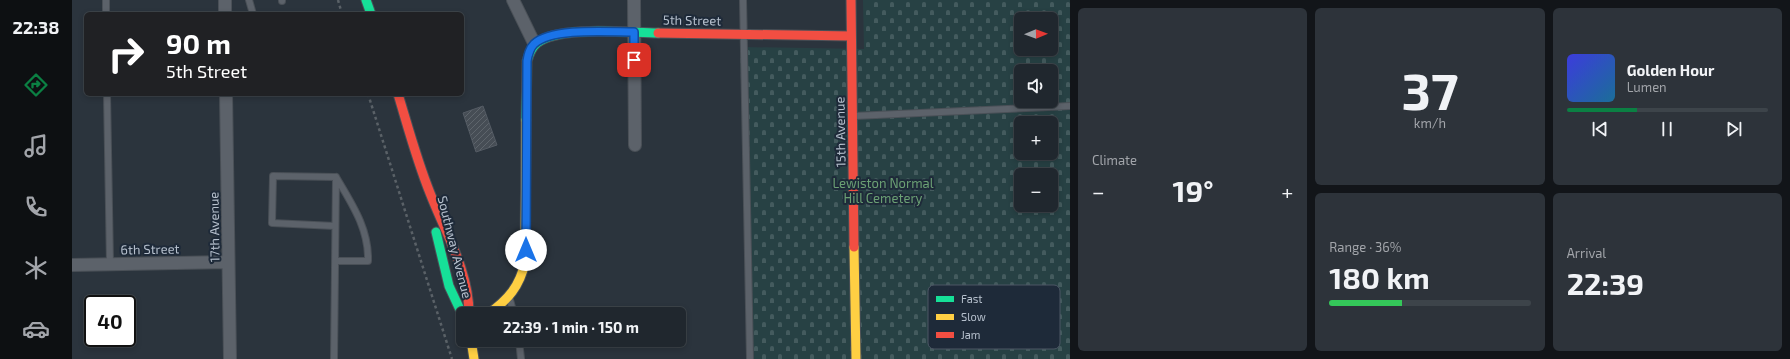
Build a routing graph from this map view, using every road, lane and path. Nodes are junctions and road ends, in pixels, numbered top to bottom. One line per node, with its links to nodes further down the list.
1 (106, 0): 10 (lane)
2 (225, 0): 11 (street)
3 (249, 0): 12 (lane)
4 (338, 0): 13 (path)
5 (366, 0): 14 (street)
6 (513, 0): 18 (street)
7 (634, 0): 15 (street)
8 (743, 0): 16 (lane)
9 (850, 0): 17 (street, 15th Avenue)
10 (106, 12)
11 (225, 12)
12 (252, 12)
13 (341, 12)
14 (370, 12)
15 (634, 32): 16 (street, 5th Street); 18 (street, 5th Street); 25 (street)
16 (744, 34): 17 (street, 5th Street); 45 (lane)
17 (851, 36): 24 (street, 15th Avenue)
18 (534, 43): 33 (street)
19 (107, 96): 31 (lane)
20 (226, 96): 30 (street, 17th Avenue)
21 (369, 96): 42 (path)
22 (399, 96): 27 (street, Southway Avenue)
23 (1070, 106): 24 (lane)
24 (852, 116): 46 (street, 15th Avenue)
25 (636, 145)
26 (336, 177): 28 (lane); 28 (lane); 29 (lane)
27 (426, 182): 34 (street, Southway Avenue); 35 (street, Southway Avenue)
28 (335, 226): 29 (lane)
29 (335, 261): 41 (lane)
30 (228, 262): 31 (street, 6th Street); 40 (street, 17th Avenue)
31 (110, 264): 32 (street, 6th Street)
32 (72, 265)
33 (509, 299): 36 (street); 37 (lane)
34 (458, 307)
35 (470, 307)
36 (498, 307)
37 (512, 307)
38 (472, 347): 43 (street)
39 (520, 347): 44 (lane)
40 (230, 359)
41 (334, 359)
42 (452, 359)
43 (474, 359)
44 (521, 359)
45 (750, 359)
46 (856, 359)

